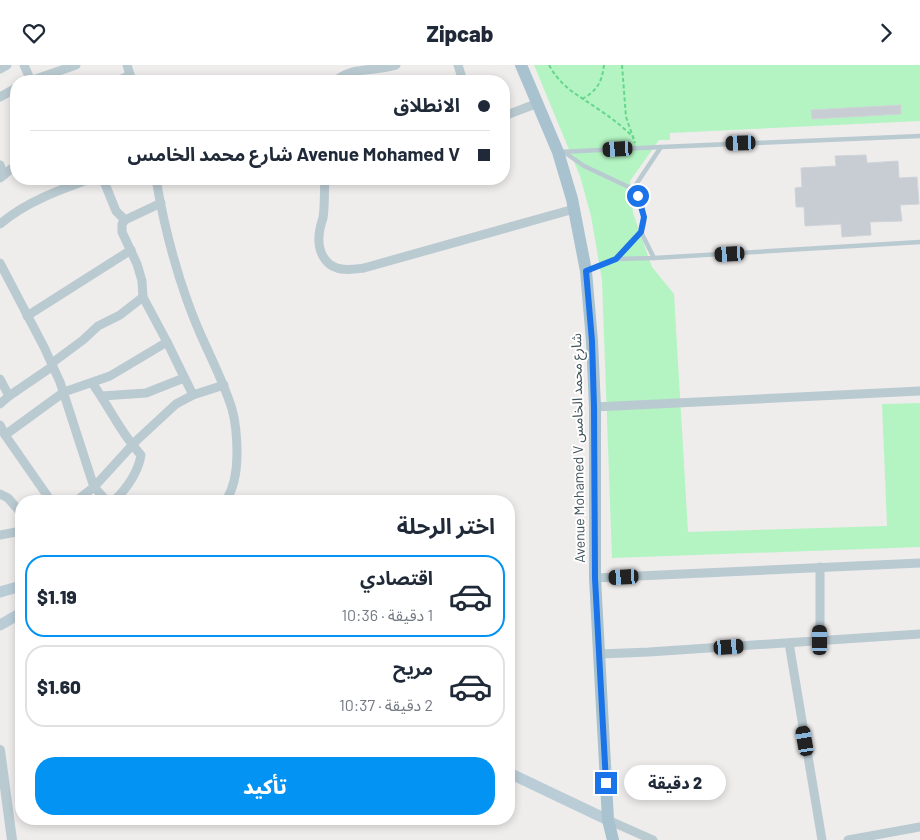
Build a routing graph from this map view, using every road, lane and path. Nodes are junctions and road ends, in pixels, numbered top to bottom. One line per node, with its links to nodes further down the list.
1 (8, 65): 8 (street)
2 (76, 65): 9 (street)
3 (396, 65): 10 (street)
4 (521, 65): 12 (main road, Avenue Mohamed V شارع محمد الخامس)
5 (549, 65): 11 (path)
6 (604, 65): 11 (path)
7 (622, 65): 15 (path)
8 (0, 69)
9 (47, 75)
10 (341, 75)
11 (582, 99): 15 (path)
12 (538, 103): 13 (street); 18 (main road, Avenue Mohamed V شارع محمد الخامس)
13 (510, 114)
14 (920, 136): 16 (lane)
15 (634, 138): 17 (path)
16 (661, 147): 17 (lane); 25 (lane)
17 (636, 148): 18 (lane)
18 (561, 152): 25 (lane); 27 (main road, Avenue Mohamed V شارع محمد الخامس)
19 (0, 165): 20 (street)
20 (2, 176)
21 (73, 185): 29 (street)
22 (105, 185): 28 (street)
23 (157, 185): 26 (street)
24 (325, 185): 27 (street)
25 (633, 189): 30 (lane)
26 (161, 203): 28 (street); 44 (street)
27 (574, 209): 36 (main road, Avenue Mohamed V شارع محمد الخامس)
28 (125, 220): 32 (street)
29 (0, 224)
30 (641, 232): 33 (lane); 34 (lane)
31 (920, 243): 33 (lane)
32 (131, 250): 37 (street); 38 (street)
33 (654, 258): 34 (lane)
34 (616, 259): 36 (lane)
35 (0, 263): 38 (street)
36 (586, 271): 51 (main road, Avenue Mohamed V شارع محمد الخامس)
37 (143, 297): 39 (street); 40 (street)
38 (28, 316): 40 (street)
39 (167, 342): 41 (street); 43 (street)
40 (53, 365): 46 (street); 48 (street)
41 (184, 378): 47 (street); 49 (street)
42 (0, 379): 48 (street)
43 (92, 383): 46 (street); 49 (street)
44 (224, 385): 47 (street); 61 (street)
45 (920, 391): 51 (street)
46 (64, 392): 53 (street); 55 (street)
47 (193, 395): 54 (street)
48 (9, 396): 50 (street)
49 (102, 396): 54 (street)
50 (0, 404)
51 (594, 407): 67 (main road, Avenue Mohamed V شارع محمد الخامس)
52 (0, 425): 53 (street)
53 (5, 435): 57 (street)
54 (132, 445): 55 (street); 60 (street)
55 (94, 487): 58 (street); 59 (street)
56 (0, 494): 62 (street)
57 (47, 495)
58 (84, 495)
59 (101, 495)
60 (120, 495)
61 (229, 495)
62 (15, 506)
63 (15, 532): 64 (street)
64 (0, 535)
65 (920, 563): 66 (street)
66 (820, 567): 67 (street); 73 (street)
67 (595, 578): 75 (main road, Avenue Mohamed V شارع محمد الخامس)
68 (15, 588): 69 (main road)
69 (0, 592)
70 (15, 616): 71 (main road)
71 (0, 625)
72 (920, 634): 73 (street)
73 (820, 640): 74 (street)
74 (789, 643): 75 (street); 83 (street)
75 (600, 654): 78 (main road, Avenue Mohamed V شارع محمد الخامس)
76 (0, 750): 80 (street)
77 (515, 776): 78 (main road)
78 (608, 820): 81 (main road, Avenue Mohamed V شارع محمد الخامس); 82 (street)
79 (920, 827): 84 (street)
80 (12, 840)
81 (613, 840)
82 (653, 840)
83 (822, 840)
84 (848, 840)

